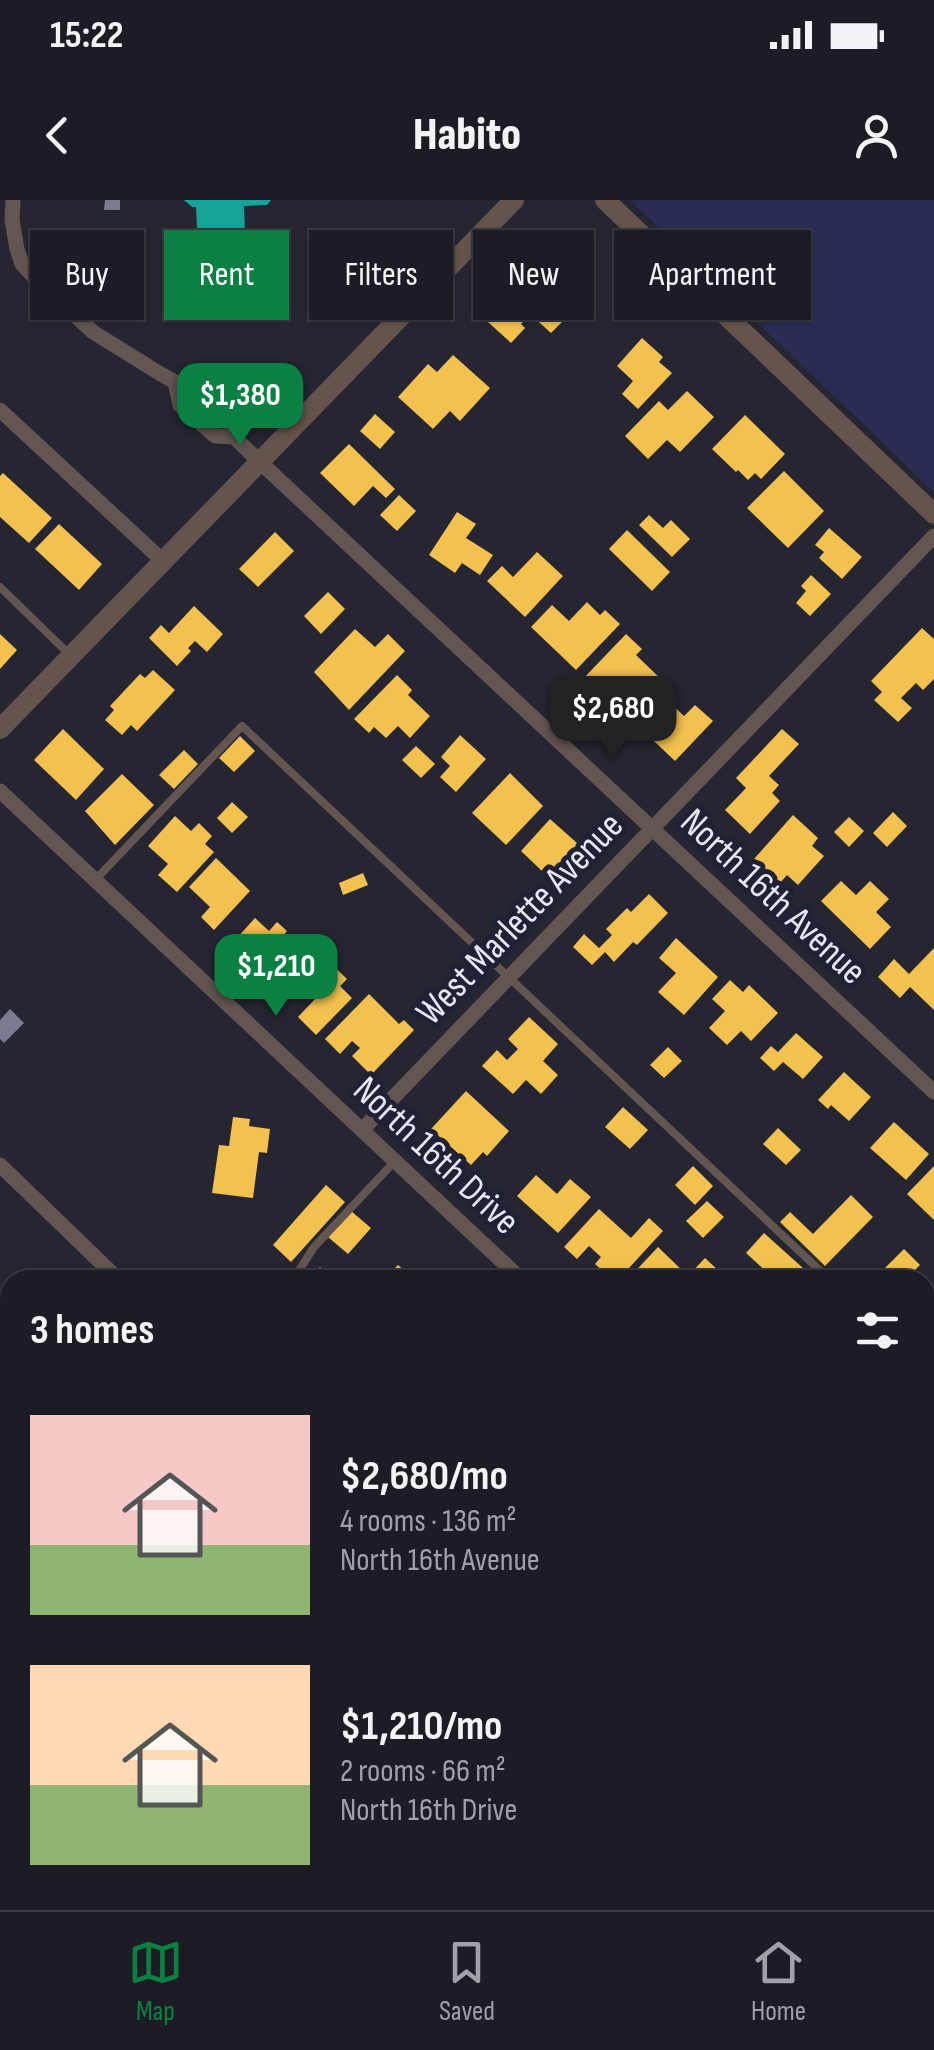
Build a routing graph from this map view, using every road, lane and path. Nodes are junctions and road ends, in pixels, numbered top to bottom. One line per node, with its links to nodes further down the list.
1 (13, 200): 4 (street)
2 (514, 200): 9 (street)
3 (605, 200): 10 (street)
4 (175, 382): 5 (street); 7 (street)
5 (212, 402): 7 (street); 8 (street)
6 (0, 410): 12 (street)
7 (196, 420): 8 (street)
8 (234, 437): 9 (street, North 16th Avenue)
9 (260, 463): 12 (street); 17 (street, North 16th Avenue)
10 (934, 514)
11 (934, 536): 17 (street, West Marlette Avenue)
12 (163, 561): 14 (street)
13 (0, 588): 14 (lane)
14 (70, 655): 15 (street)
15 (0, 729)
16 (0, 792): 18 (street, North 16th Drive)
17 (652, 828): 19 (street, West Marlette Avenue); 20 (street, North 16th Avenue)
18 (95, 880): 19 (lane); 21 (street, North 16th Drive)
19 (510, 977): 21 (street, West Marlette Avenue); 27 (lane)
20 (934, 1092)
21 (362, 1130): 22 (street, North 16th Drive)
22 (395, 1162): 25 (lane); 26 (street, North 16th Drive)
23 (0, 1166): 24 (street)
24 (102, 1270)
25 (299, 1270)
26 (511, 1270)
27 (819, 1270)

